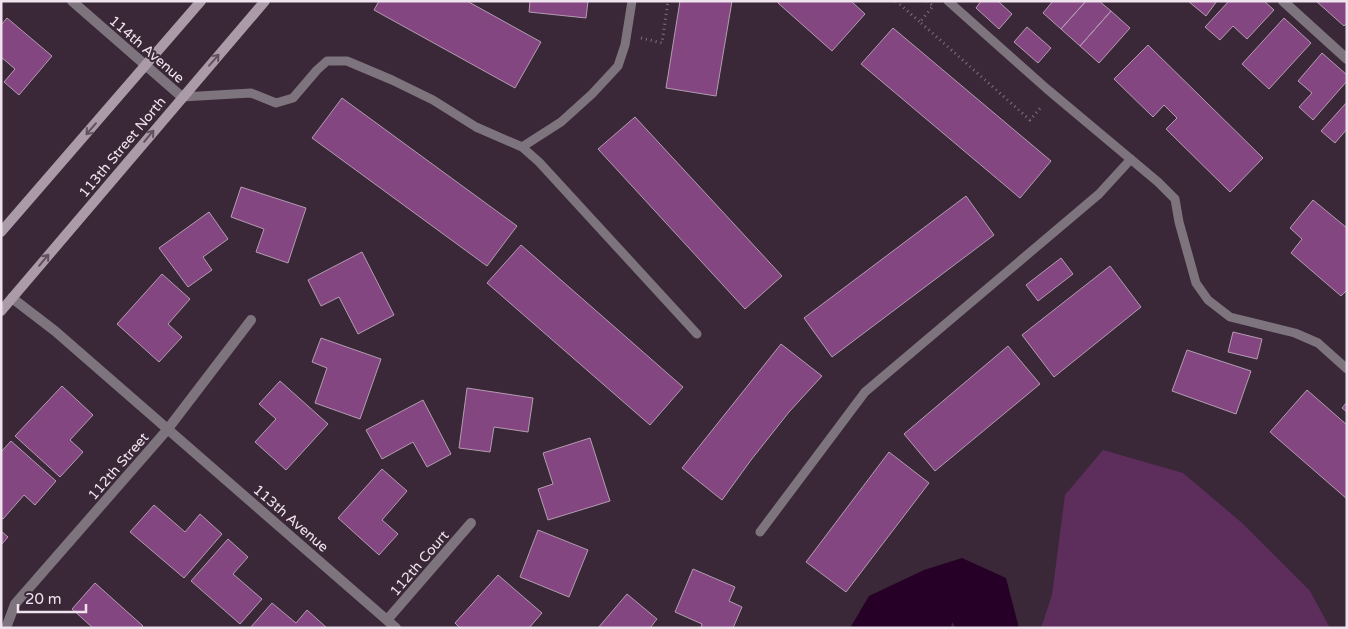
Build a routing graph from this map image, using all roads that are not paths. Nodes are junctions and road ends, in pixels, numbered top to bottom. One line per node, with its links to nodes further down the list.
1 (72, 1): 8 (street, 114th Avenue)
2 (201, 1): 8 (main road)
3 (264, 1): 9 (main road, 113th Street North, one-way to 3)
4 (632, 1): 10 (lane)
5 (948, 1): 11 (lane)
6 (1283, 1): 7 (street)
7 (1347, 59)
8 (146, 65): 9 (street, 114th Avenue); 12 (main road, one-way to 12)
9 (182, 97): 10 (lane); 13 (main road, 113th Street North, one-way to 9)
10 (522, 147): 16 (lane)
11 (1131, 159): 17 (lane); 20 (lane)
12 (1, 232)
13 (12, 298): 14 (main road, 113th Street North); 18 (street, 113th Avenue)
14 (1, 310)
15 (251, 320): 18 (street, 112th Street)
16 (697, 334)
17 (1347, 369)
18 (167, 430): 21 (street, 113th Avenue); 22 (street, 112th Street)
19 (471, 524): 21 (street, 112th Court)
20 (760, 532)
21 (387, 620): 23 (street, 113th Avenue)
22 (6, 628)
23 (396, 628)

